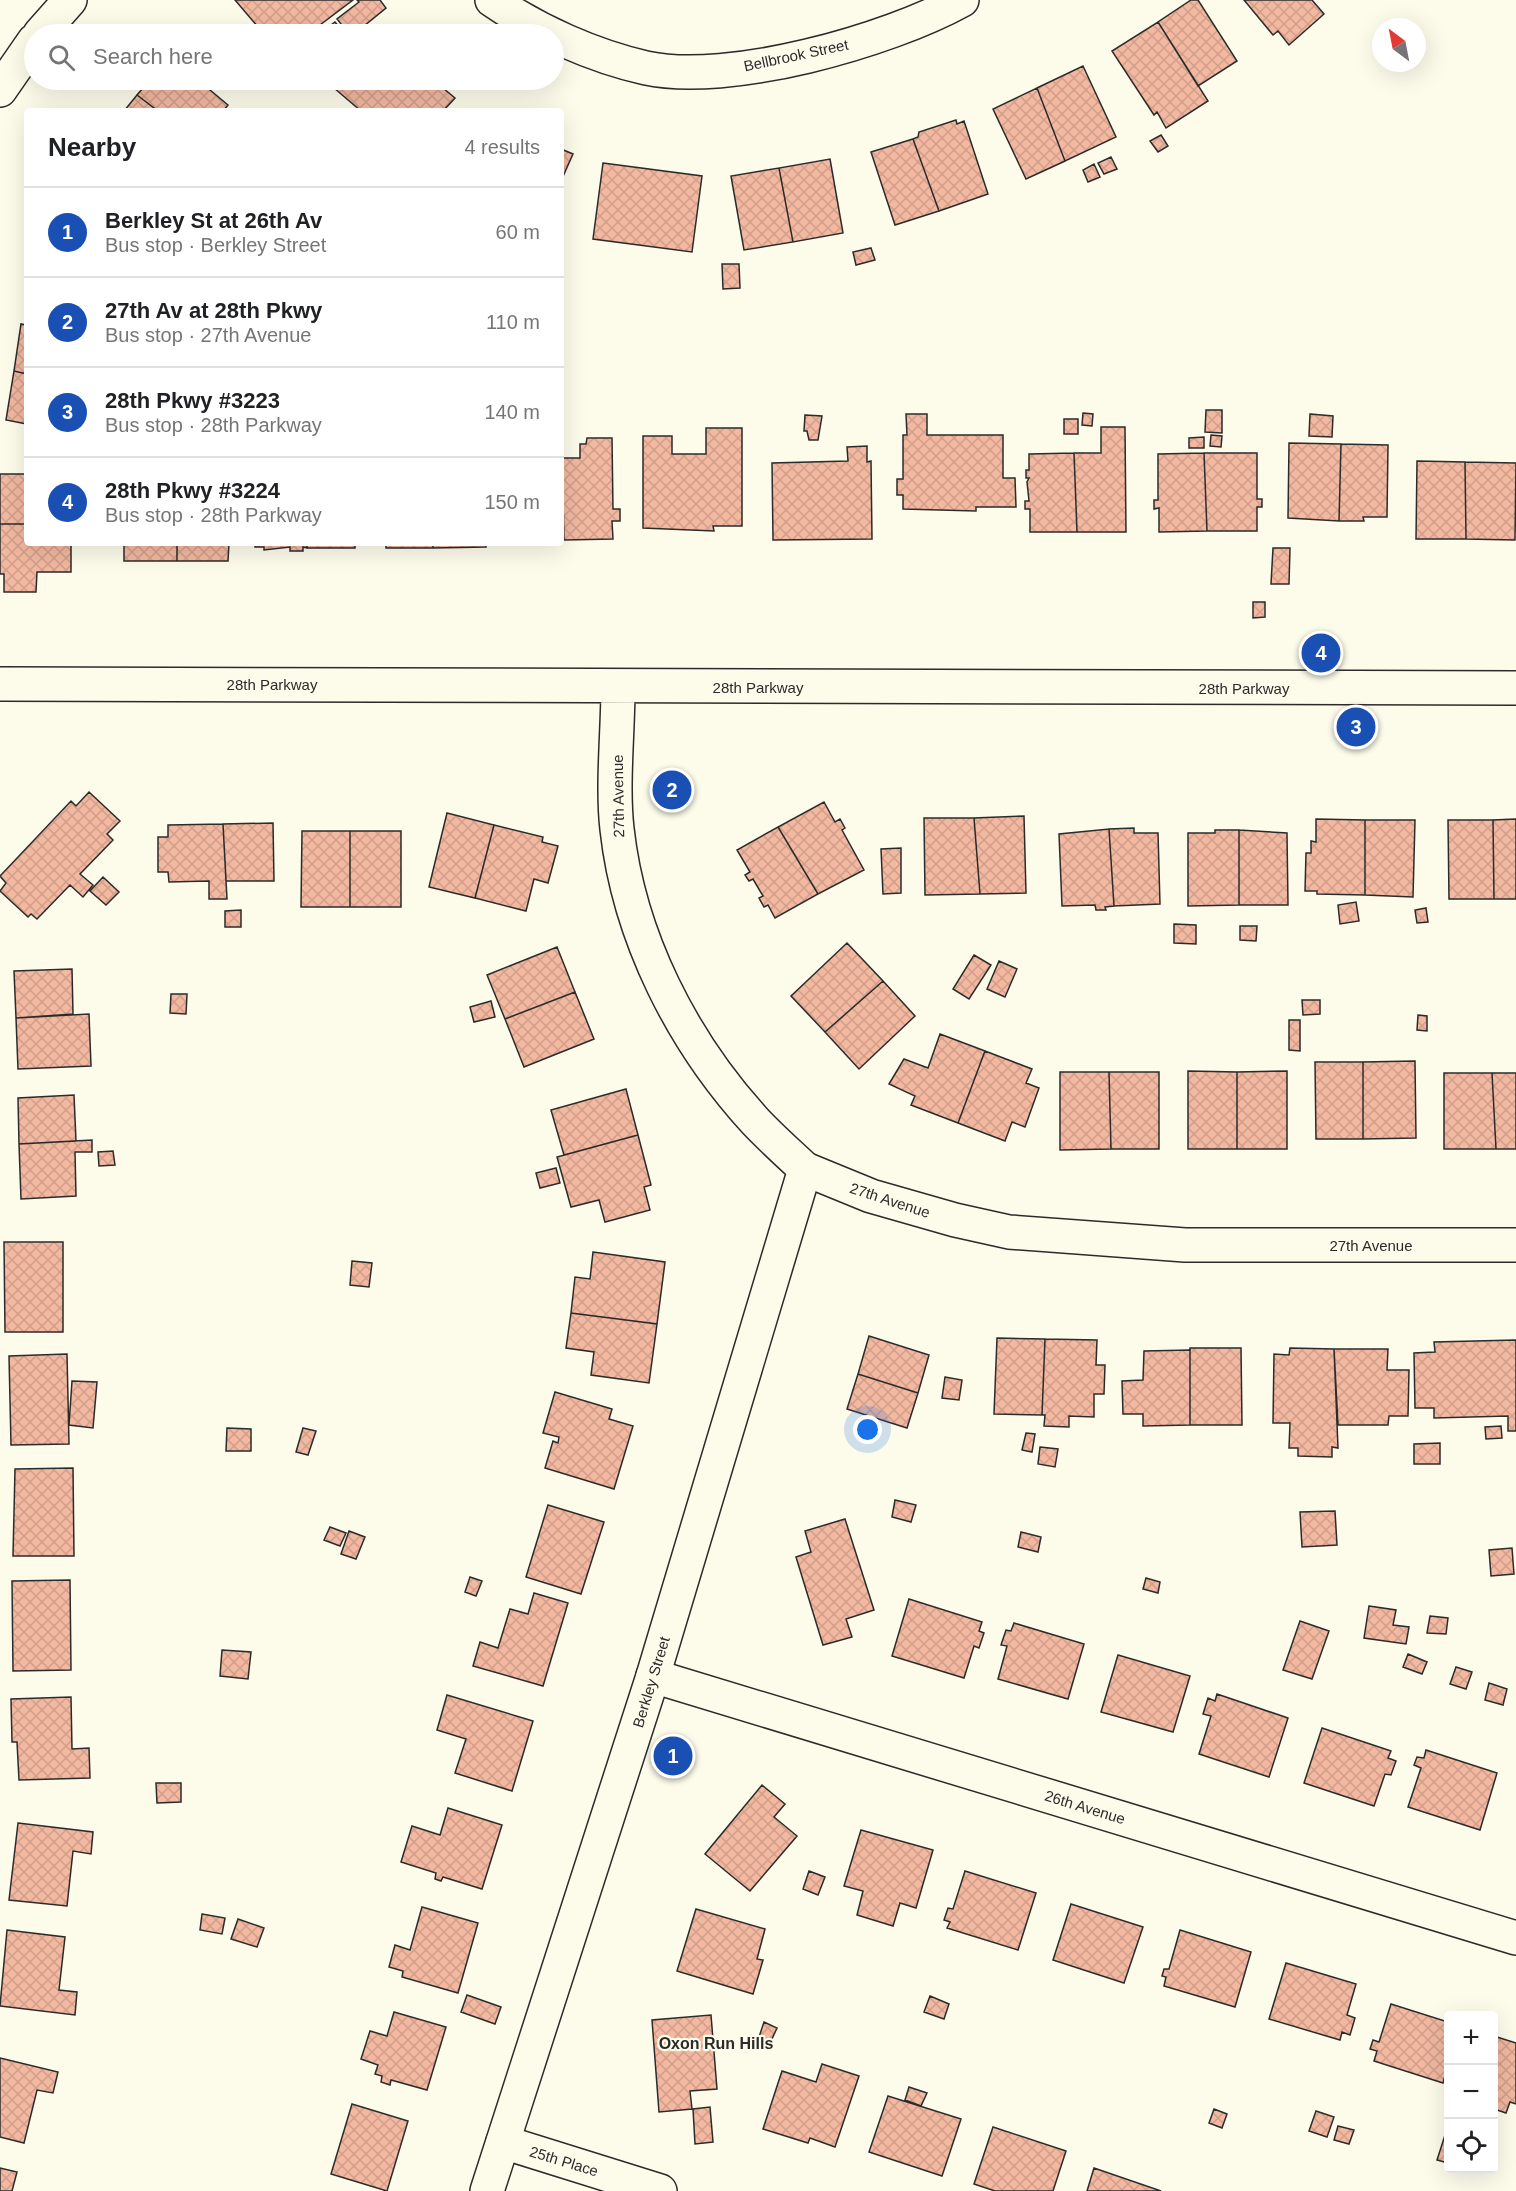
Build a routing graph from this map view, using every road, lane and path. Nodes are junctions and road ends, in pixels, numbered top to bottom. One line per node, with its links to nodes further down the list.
1 (70, 0): 4 (street)
2 (492, 0): 5 (street, Bellbrook Street)
3 (962, 0): 6 (street, Bellbrook Street)
4 (49, 24)
5 (533, 24)
6 (564, 38)
7 (24, 55): 8 (street)
8 (0, 90)
9 (0, 684): 10 (street, 28th Parkway)
10 (618, 687): 11 (street, 28th Parkway); 12 (street, 27th Avenue)
11 (1516, 688)
12 (804, 1169): 13 (street, 27th Avenue); 14 (street, Berkley Street)
13 (1516, 1245)
14 (653, 1676): 15 (street, 26th Avenue); 16 (street, Berkley Street)
15 (1516, 1938)
16 (503, 2142): 17 (street, Berkley Street); 18 (street, 25th Place)
17 (487, 2191)
18 (660, 2191)

